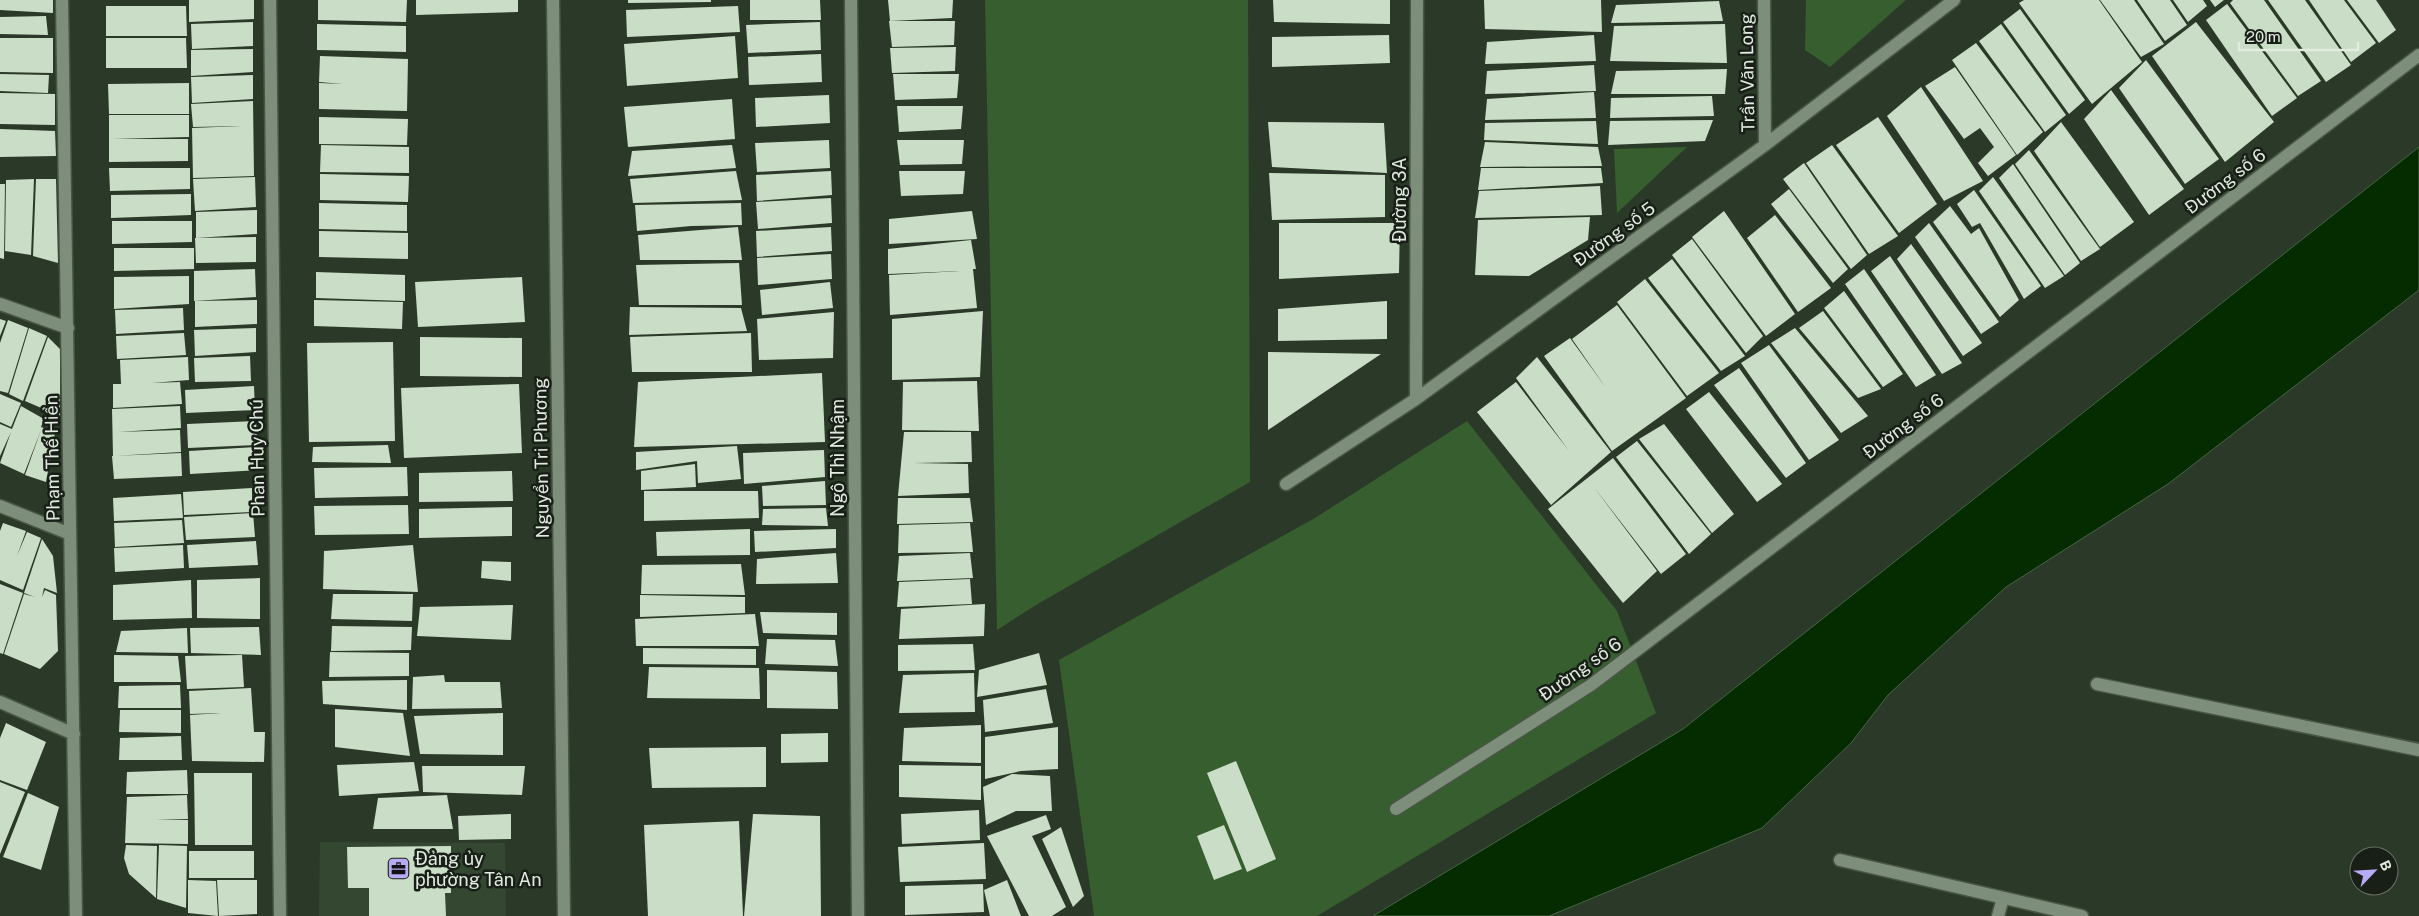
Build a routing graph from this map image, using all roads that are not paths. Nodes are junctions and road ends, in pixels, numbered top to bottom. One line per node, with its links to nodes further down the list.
1 (62, 0): 11 (street, Phạm Thế Hiển)
2 (270, 0): 24 (street, Phan Huy Chú)
3 (553, 0): 25 (street, Nguyển Tri Phương)
4 (851, 0): 26 (street, Ngô Thì Nhậm)
5 (1417, 0): 12 (street, Đường 3A)
6 (1764, 0): 9 (street, Trần Văn Long)
7 (1954, 0): 9 (street, Đường số 5)
8 (2419, 55): 20 (street, Đường số 6)
9 (1765, 145): 12 (street, Đường số 5)
10 (0, 304): 11 (street)
11 (68, 328): 15 (street, Phạm Thế Hiển)
12 (1416, 399): 13 (street, Đường số 5)
13 (1286, 484)
14 (0, 506): 15 (street)
15 (70, 534): 18 (street, Phạm Thế Hiển)
16 (2097, 684): 19 (street)
17 (0, 702): 18 (street)
18 (74, 734): 23 (street, Phạm Thế Hiển)
19 (2419, 750)
20 (1396, 809)
21 (1840, 860): 22 (street)
22 (2003, 898): 27 (street); 28 (street)
23 (76, 916)
24 (280, 916)
25 (564, 916)
26 (858, 916)
27 (1998, 916)
28 (2082, 916)

